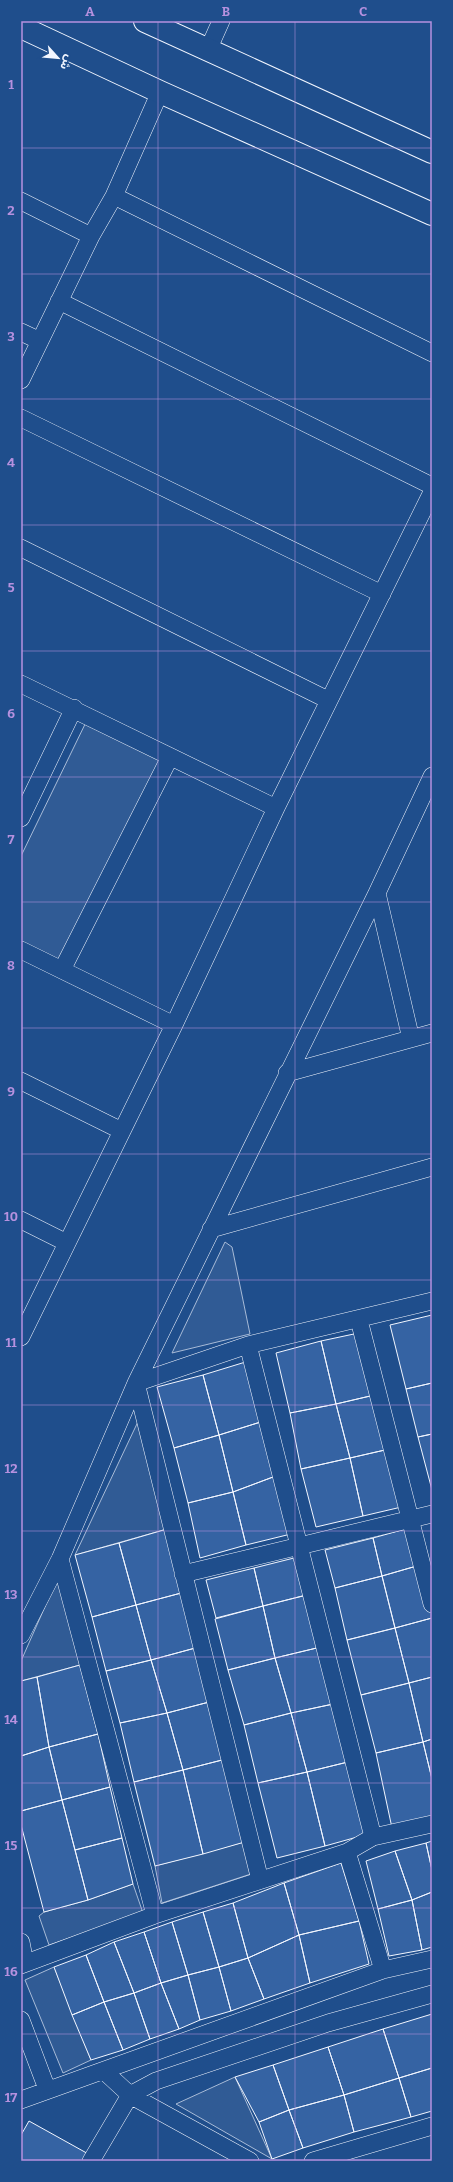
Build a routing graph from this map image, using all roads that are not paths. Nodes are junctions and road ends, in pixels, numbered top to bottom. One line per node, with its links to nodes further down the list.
1 (145, 21): 4 (main road)
2 (221, 21): 4 (street)
3 (21, 27): 5 (main road)
4 (208, 50): 6 (main road)
5 (160, 92): 7 (street); 9 (main road)
6 (432, 152)
7 (114, 196): 10 (street); 14 (street)
8 (21, 201): 10 (street)
9 (432, 214)
10 (91, 236): 11 (street)
11 (59, 301): 13 (street); 17 (street)
12 (21, 332): 13 (street)
13 (40, 341): 15 (street)
14 (432, 353)
15 (21, 380)
16 (21, 418): 20 (street)
17 (432, 486)
18 (432, 492): 20 (street)
19 (21, 548): 22 (street)
20 (382, 594): 22 (street)
21 (21, 684): 23 (street)
22 (328, 700): 26 (street)
23 (74, 708): 24 (street); 27 (street)
24 (170, 757): 26 (street); 30 (street)
25 (432, 776): 28 (street)
26 (276, 808): 31 (street)
27 (21, 818)
28 (377, 893): 33 (street); 34 (street)
29 (21, 950): 30 (street)
30 (62, 970): 31 (street)
31 (174, 1025): 36 (street)
32 (432, 1033): 33 (street)
33 (411, 1039): 34 (street)
34 (287, 1073): 39 (street)
35 (21, 1081): 36 (street)
36 (122, 1131): 40 (street)
37 (432, 1167): 39 (street)
38 (21, 1220): 40 (street)
39 (211, 1228): 45 (street)
40 (67, 1243): 43 (street)
41 (432, 1301): 42 (street)
42 (359, 1320): 44 (street); 47 (street)
43 (21, 1337)
44 (248, 1345): 45 (street); 48 (street)
45 (136, 1382): 49 (street); 50 (street)
46 (432, 1514): 47 (street)
47 (410, 1520): 48 (street); 51 (street)
48 (298, 1545): 50 (street); 54 (street)
49 (60, 1559): 52 (street); 57 (street)
50 (183, 1574): 56 (street)
51 (432, 1604)
52 (21, 1635)
53 (432, 1824): 54 (street)
54 (373, 1837): 55 (street)
55 (347, 1852): 56 (street); 61 (street)
56 (260, 1880): 57 (street)
57 (155, 1915): 60 (street)
58 (21, 1942): 60 (street)
59 (432, 1959): 61 (street)
60 (23, 1964)
61 (383, 1970): 64 (street)
62 (432, 1994): 66 (street)
63 (21, 2020): 65 (street)
64 (104, 2071): 65 (street); 66 (street)
65 (47, 2090): 67 (street)
66 (130, 2095): 69 (street); 70 (street)
67 (21, 2100)
68 (432, 2126): 71 (street)
69 (91, 2161)
70 (250, 2161)
71 (313, 2161)

